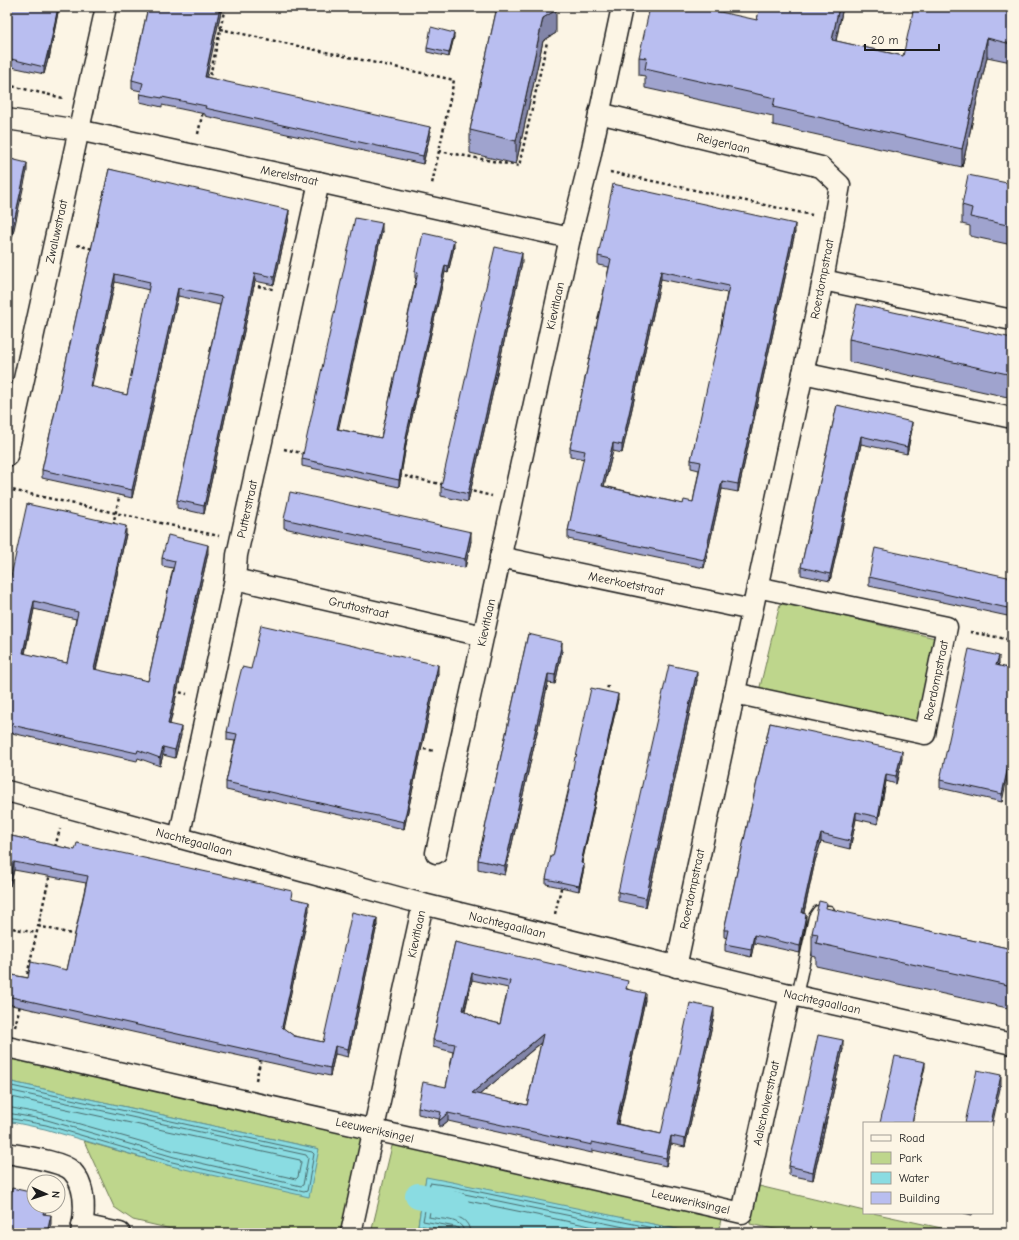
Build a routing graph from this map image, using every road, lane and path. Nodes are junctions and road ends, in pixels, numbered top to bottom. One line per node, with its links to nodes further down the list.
1 (106, 7): 8 (street, Zwaluwstraat)
2 (225, 7): 4 (path)
3 (622, 7): 10 (street, Kievitlaan)
4 (220, 29): 7 (path); 13 (path)
5 (547, 42): 13 (path)
6 (7, 85): 8 (path)
7 (208, 88)
8 (84, 102): 12 (street, Zwaluwstraat)
9 (203, 110): 14 (path)
10 (599, 113): 15 (street, Kievitlaan); 17 (street, Reigerlaan)
11 (7, 120): 12 (street, Merelstraat)
12 (78, 130): 14 (street, Merelstraat); 21 (street, Zwaluwstraat)
13 (439, 151): 18 (path)
14 (193, 155): 16 (street, Merelstraat)
15 (588, 167): 19 (path); 20 (street, Kievitlaan)
16 (319, 182): 18 (street, Merelstraat); 25 (street, Putterstraat)
17 (840, 185): 19 (street, Roerdompstraat)
18 (427, 206): 20 (street, Merelstraat)
19 (835, 216): 23 (street, Roerdompstraat)
20 (570, 238): 38 (street, Kievitlaan)
21 (54, 240): 22 (path); 28 (street, Zwaluwstraat)
22 (93, 248)
23 (823, 280): 26 (street); 27 (street, Roerdompstraat)
24 (248, 284): 25 (path)
25 (295, 294): 30 (street, Putterstraat)
26 (1012, 320)
27 (803, 373): 29 (street); 44 (street, Roerdompstraat)
28 (13, 405): 31 (street, Zwaluwstraat)
29 (1012, 418)
30 (262, 444): 32 (path); 41 (street, Putterstraat)
31 (7, 456)
32 (314, 456)
33 (395, 474): 34 (path)
34 (446, 485)
35 (7, 489): 39 (path)
36 (461, 489): 38 (path)
37 (121, 490): 39 (path)
38 (512, 500): 42 (street, Kievitlaan)
39 (116, 513): 40 (path); 41 (path)
40 (112, 528)
41 (241, 541): 43 (street, Putterstraat)
42 (500, 557): 45 (street, Meerkoetstraat); 47 (street, Kievitlaan)
43 (235, 579): 47 (street, Gruttostraat); 52 (street, Putterstraat)
44 (757, 587): 45 (street, Roerdompstraat); 46 (street, Roerdompstraat)
45 (752, 610): 51 (street, Roerdompstraat)
46 (948, 627): 48 (path); 51 (street, Roerdompstraat)
47 (483, 636): 55 (street, Kievitlaan)
48 (1012, 640)
49 (608, 686): 53 (path)
50 (171, 690): 52 (path)
51 (734, 693): 70 (street, Roerdompstraat)
52 (209, 698): 58 (street, Putterstraat)
53 (604, 701)
54 (411, 746): 55 (path)
55 (457, 756): 60 (street, Kievitlaan)
56 (7, 791): 57 (street, Nachtegaallaan)
57 (64, 807): 58 (street, Nachtegaallaan); 59 (path)
58 (179, 838): 63 (street, Nachtegaallaan)
59 (54, 852)
60 (436, 853)
61 (51, 866): 65 (path)
62 (562, 883): 69 (path)
63 (423, 904): 69 (street, Nachtegaallaan); 78 (street, Kievitlaan)
64 (836, 913): 72 (lane)
65 (38, 926): 67 (path); 68 (path)
66 (7, 927): 67 (path)
67 (36, 933): 71 (path)
68 (77, 935)
69 (550, 936): 70 (street, Nachtegaallaan)
70 (676, 967): 72 (street, Nachtegaallaan)
71 (24, 987)
72 (793, 995): 74 (street, Nachtegaallaan); 80 (street, Aalscholverstraat)
73 (21, 1002): 75 (path)
74 (1012, 1044)
75 (9, 1048): 77 (street, Leeuweriksingel)
76 (261, 1057): 77 (path)
77 (251, 1103): 78 (street, Leeuweriksingel)
78 (374, 1129): 80 (street, Leeuweriksingel); 83 (street, Kievitlaan)
79 (7, 1153): 81 (street)
80 (742, 1213)
81 (82, 1229): 82 (street)
82 (120, 1233)
83 (351, 1233)

